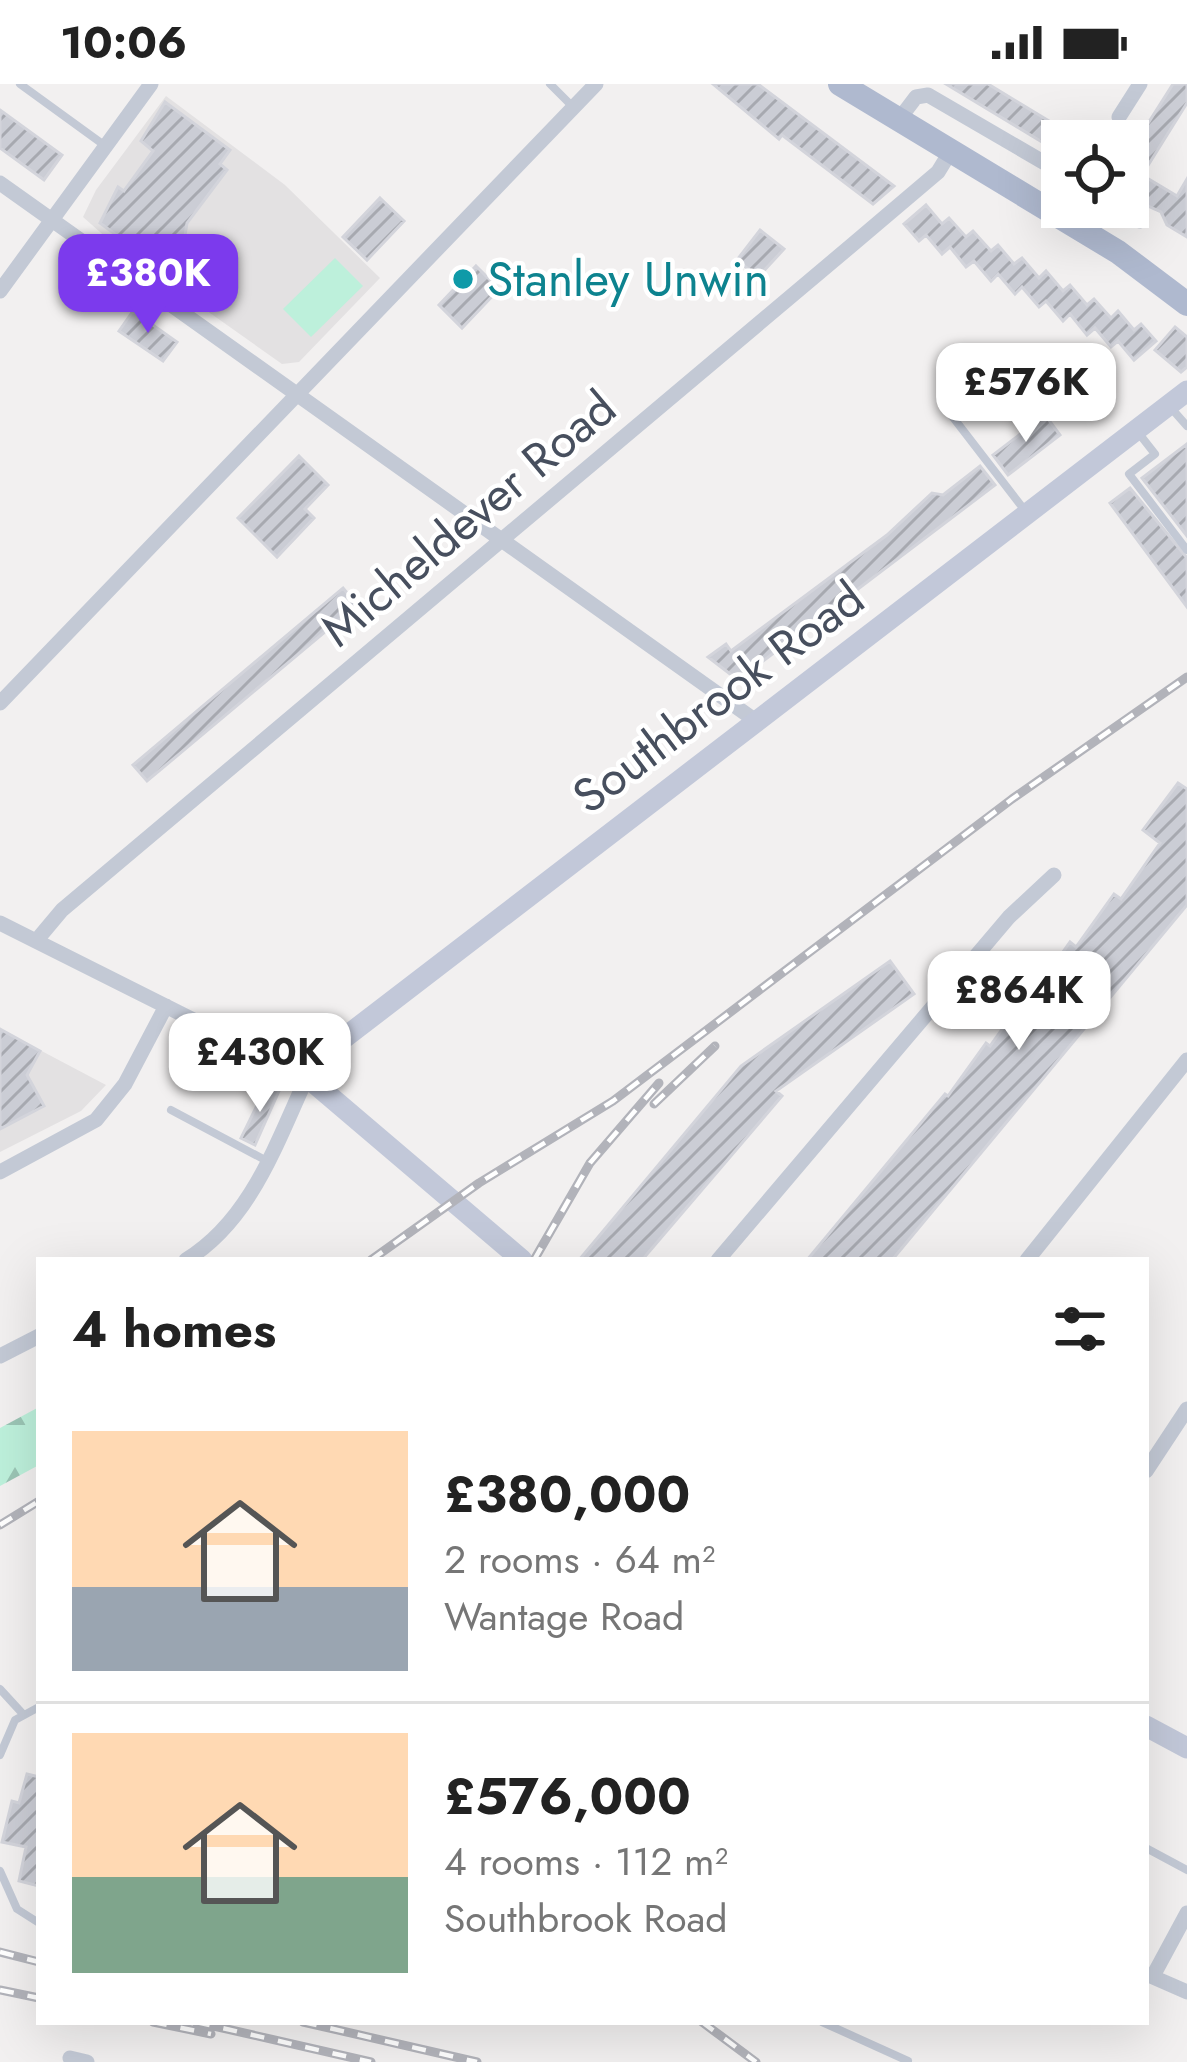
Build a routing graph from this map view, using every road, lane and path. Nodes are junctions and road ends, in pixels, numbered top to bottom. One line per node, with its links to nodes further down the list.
1 (20, 84): 10 (lane)
2 (151, 84): 10 (street)
3 (550, 84): 7 (lane)
4 (596, 84): 7 (street)
5 (841, 84): 9 (main road)
6 (1140, 84): 8 (street)
7 (574, 107): 19 (street)
8 (1119, 117)
9 (897, 122): 11 (main road); 12 (street)
10 (106, 146): 14 (street)
11 (950, 154): 16 (main road); 25 (street, Micheldever Road)
12 (1041, 161)
13 (0, 183): 14 (street)
14 (51, 219): 17 (street); 19 (street)
15 (1094, 228): 16 (street)
16 (1089, 236): 18 (main road)
17 (0, 291)
18 (1187, 304)
19 (297, 395): 25 (street); 27 (street)
20 (1180, 402): 22 (lane); 23 (street, Southbrook Road)
21 (943, 403): 24 (lane)
22 (1187, 426)
23 (1136, 430): 24 (street, Southbrook Road); 26 (lane)
24 (1027, 514): 28 (street, Southbrook Road)
25 (502, 541): 28 (street); 31 (street, Micheldever Road)
26 (1187, 550)
27 (0, 703)
28 (756, 721): 34 (street, Southbrook Road)
29 (1054, 875): 40 (street)
30 (0, 923): 31 (street)
31 (36, 941): 32 (street)
32 (166, 1006): 34 (street); 37 (street)
33 (1187, 1060): 41 (street)
34 (307, 1077): 36 (street); 39 (street)
35 (171, 1110): 36 (lane)
36 (267, 1161): 38 (street)
37 (0, 1172)
38 (191, 1257)
39 (508, 1257)
40 (721, 1257)
41 (1029, 1257)
42 (36, 1338): 43 (street)
43 (0, 1356)
44 (1187, 1409): 45 (street)
45 (1149, 1466)
46 (0, 1689): 48 (lane)
47 (36, 1708): 48 (lane)
48 (22, 1713): 51 (lane)
49 (1149, 1728): 50 (street)
50 (1187, 1748)
51 (0, 1755)
52 (1149, 1850): 53 (lane)
53 (1187, 1870)
54 (0, 1871): 56 (lane)
55 (1187, 1913): 57 (street)
56 (36, 1921)
57 (1150, 1975): 58 (street)
58 (1187, 1992)
59 (829, 2025): 60 (lane)
60 (908, 2061)

